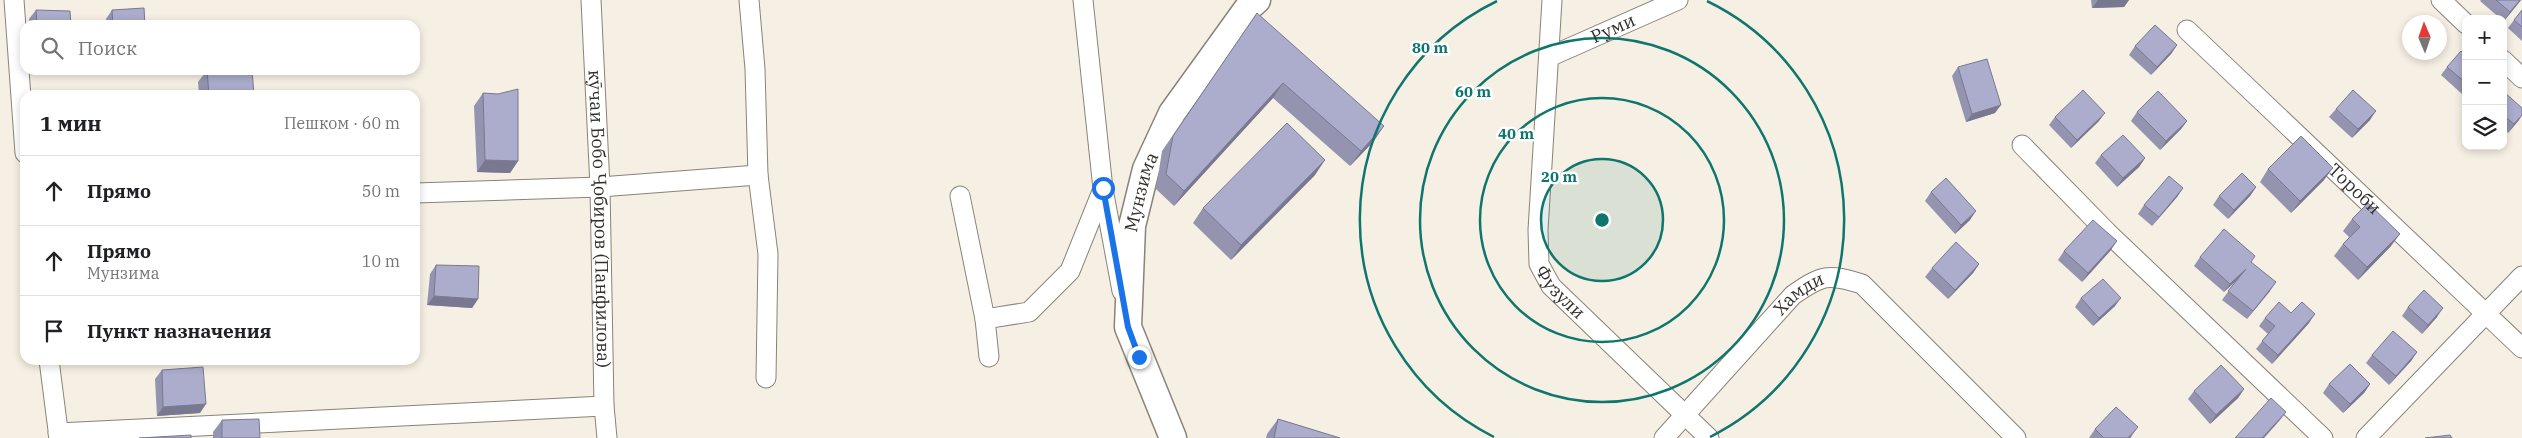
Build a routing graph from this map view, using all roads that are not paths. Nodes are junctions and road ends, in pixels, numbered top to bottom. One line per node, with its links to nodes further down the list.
1 (14, 0): 14 (street)
2 (591, 0): 17 (street, кӯчаи Бобо Ҷобиров (Панфилова))
3 (749, 0): 16 (street)
4 (1083, 0): 18 (street)
5 (1257, 0): 24 (street, Мунзима)
6 (1552, 0): 11 (street, Фузули)
7 (1678, 0): 11 (street, Руми)
8 (2440, 0): 9 (street)
9 (2462, 20)
10 (2187, 30): 22 (street, Тороби)
11 (1549, 57): 30 (street, Фузули)
12 (2507, 64): 13 (street)
13 (2522, 78)
14 (20, 90)
15 (2022, 145): 37 (street)
16 (758, 174): 17 (street); 28 (street)
17 (600, 187): 19 (street); 29 (street, кӯчаи Бобо Ҷобиров (Панфилова))
18 (1103, 188): 23 (street); 24 (street)
19 (420, 193)
20 (960, 196): 23 (street)
21 (2522, 276): 22 (street)
22 (2486, 314): 25 (street, Тороби); 38 (street)
23 (985, 318): 26 (street)
24 (1128, 327): 33 (street, Мунзима)
25 (2522, 348)
26 (989, 356)
27 (50, 365): 31 (street)
28 (766, 378)
29 (604, 406): 31 (street); 32 (street, кӯчаи Бобо Ҷобиров (Панфилова))
30 (1685, 415): 34 (street, Хамди); 35 (street, Фузули); 36 (street, Хамди)
31 (58, 435)
32 (608, 438)
33 (1174, 438)
34 (1664, 438)
35 (1710, 438)
36 (2016, 438)
37 (2323, 438)
38 (2366, 438)

